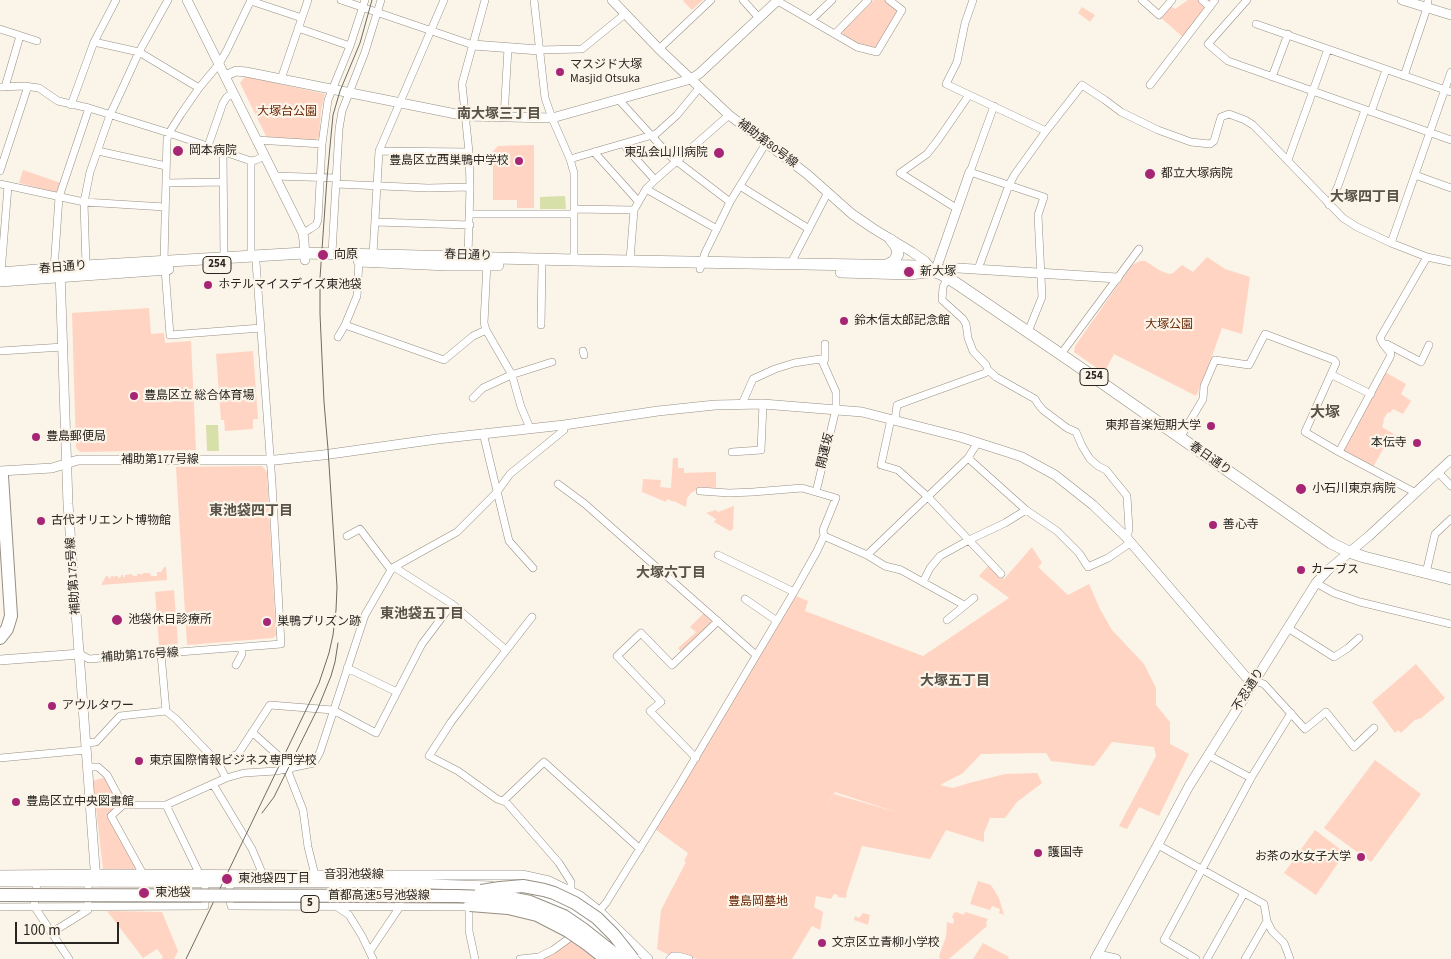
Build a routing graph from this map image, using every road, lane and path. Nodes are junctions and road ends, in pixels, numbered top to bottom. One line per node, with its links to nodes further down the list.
1 (116, 0): 43 (street)
2 (168, 0): 50 (street)
3 (187, 0): 51 (street)
4 (251, 0): 32 (street); 51 (street)
5 (308, 0): 32 (street)
6 (341, 0): 26 (street)
7 (381, 0): 29 (street)
8 (444, 0): 38 (street)
9 (534, 0): 49 (street)
10 (612, 0): 30 (street, 補助第80号線)
11 (711, 0): 47 (street)
12 (743, 0): 33 (street)
13 (777, 0): 33 (street); 34 (street)
14 (832, 0): 34 (street)
15 (868, 0): 39 (street)
16 (889, 0): 24 (street)
17 (973, 0): 69 (street)
18 (1142, 0): 19 (street)
19 (1172, 0)
20 (1202, 0): 28 (street)
21 (1215, 0): 28 (street)
22 (1402, 0): 27 (street)
23 (1245, 1): 56 (street)
24 (897, 2): 39 (street)
25 (484, 3): 44 (street)
26 (363, 4): 29 (street); 45 (street)
27 (1428, 4): 31 (street); 55 (street)
28 (1210, 7): 59 (street)
29 (377, 12): 38 (street); 66 (street)
30 (625, 14): 47 (street, 補助第80号線); 49 (street)
31 (1451, 15)
32 (302, 18): 36 (street)
33 (759, 18): 58 (street)
34 (811, 20): 39 (street)
35 (1256, 24): 40 (street)
36 (298, 28): 45 (street); 57 (street)
37 (0, 29): 41 (street)
38 (431, 31): 44 (street); 71 (street)
39 (835, 34)
40 (1288, 34): 48 (street); 56 (street)
41 (20, 36): 42 (street); 61 (street)
42 (37, 41)
43 (94, 42): 50 (street); 72 (street)
44 (473, 45): 46 (street); 78 (street)
45 (350, 46): 64 (street)
46 (508, 48): 49 (street); 79 (street)
47 (659, 49): 58 (street, 補助第80号線)
48 (1328, 49): 52 (street); 67 (street)
49 (539, 50): 80 (street)
50 (139, 52): 62 (street); 76 (street)
51 (219, 64): 54 (street); 62 (street)
52 (1386, 70): 55 (street); 75 (street)
53 (1451, 72): 65 (street)
54 (225, 76): 57 (street); 68 (street)
55 (1404, 76): 65 (street)
56 (1272, 77): 67 (street)
57 (281, 78): 64 (street)
58 (691, 79): 63 (street, 補助第80号線); 70 (street)
59 (1150, 85)
60 (28, 86): 61 (street); 72 (street); 102 (street)
61 (2, 87)
62 (199, 88): 82 (street)
63 (700, 88): 77 (street, 補助第80号線); 84 (street)
64 (332, 89): 66 (street); 88 (street)
65 (1448, 91): 83 (street)
66 (349, 92): 71 (street); 108 (street)
67 (1313, 92): 75 (street); 98 (street)
68 (233, 93): 85 (street); 90 (street)
69 (969, 95): 73 (street); 127 (street)
70 (619, 100): 80 (street); 84 (street)
71 (400, 103): 78 (street); 93 (street)
72 (71, 105): 74 (street)
73 (994, 106): 81 (street); 103 (street)
74 (89, 108): 76 (street); 120 (street)
75 (1368, 111): 83 (street); 124 (street)
76 (110, 115): 82 (street); 91 (street)
77 (729, 115): 87 (street, 補助第80号線); 100 (street)
78 (466, 116): 79 (street); 94 (street)
79 (504, 117): 80 (street)
80 (552, 118): 97 (street)
81 (1046, 131): 98 (street); 112 (street)
82 (169, 133): 90 (street); 101 (street)
83 (1430, 133): 86 (street); 104 (street)
84 (652, 136): 89 (street); 100 (street)
85 (256, 140): 88 (street); 96 (street)
86 (1451, 140)
87 (766, 143): 115 (street); 119 (street, 補助第80号線)
88 (322, 144): 106 (street)
89 (624, 144): 95 (street); 107 (street)
90 (208, 146): 92 (street)
91 (98, 151): 101 (street); 122 (street)
92 (223, 152): 99 (street); 109 (street)
93 (379, 152): 94 (street); 114 (street)
94 (469, 152): 116 (street)
95 (594, 152): 97 (street); 121 (street)
96 (264, 156): 99 (street); 105 (street)
97 (570, 159): 129 (street)
98 (1288, 160): 124 (street)
99 (251, 161): 145 (street)
100 (676, 161): 107 (street); 123 (street)
101 (166, 166): 110 (street)
102 (0, 170)
103 (970, 172): 112 (street); 127 (street)
104 (1415, 175): 117 (street); 137 (street)
105 (274, 176): 106 (street); 135 (street)
106 (320, 178): 108 (street); 135 (street)
107 (655, 180): 118 (street)
108 (337, 181): 114 (street); 139 (street)
109 (223, 182): 110 (street); 144 (street)
110 (166, 183): 126 (street)
111 (0, 184): 113 (street)
112 (1009, 185): 157 (street); 160 (street)
113 (8, 186): 120 (street); 125 (street)
114 (376, 186): 116 (street); 131 (street)
115 (740, 186): 123 (street); 134 (street)
116 (470, 187): 130 (street)
117 (1451, 188)
118 (646, 189): 121 (street); 133 (street)
119 (828, 192): 134 (street); 136 (street, 補助第80号線)
120 (59, 197): 122 (street); 158 (street)
121 (638, 201): 128 (street)
122 (84, 202): 126 (street); 156 (street)
123 (730, 202): 133 (street)
124 (1329, 205): 137 (street)
125 (3, 207): 161 (street)
126 (165, 207): 152 (street)
127 (956, 208): 159 (street)
128 (634, 210): 129 (street); 147 (street)
129 (574, 212): 130 (street); 146 (street)
130 (470, 214): 132 (street)
131 (375, 222): 132 (street); 140 (street)
132 (470, 225): 142 (street)
133 (717, 229): 154 (street)
134 (809, 229): 151 (street)
135 (302, 233): 141 (street)
136 (892, 240): 155 (highway); 159 (street, 補助第80号線)
137 (1391, 243): 143 (street)
138 (1139, 249): 163 (street)
139 (332, 253): 140 (highway, 春日通り / 254); 141 (highway, 春日通り / 254)
140 (373, 254): 142 (highway, 春日通り / 254)
141 (305, 256): 145 (highway, 春日通り / 254); 148 (highway, 春日通り / 254)
142 (468, 256): 149 (highway, 春日通り / 254)
143 (1427, 257): 150 (street); 171 (street)
144 (224, 258): 145 (highway, 春日通り / 254); 152 (highway, 春日通り / 254)
145 (254, 259): 152 (highway, 春日通り / 254); 166 (street)
146 (574, 260): 147 (highway, 春日通り / 254); 149 (highway, 春日通り / 254)
147 (630, 260): 154 (highway, 春日通り / 254)
148 (360, 261): 149 (highway, 春日通り / 254); 164 (street)
149 (487, 261): 153 (highway, 春日通り / 254); 167 (street)
150 (1451, 261)
151 (791, 263): 154 (highway, 春日通り / 254); 155 (highway, 春日通り / 254)
152 (165, 265): 156 (highway, 春日通り / 254); 158 (highway, 春日通り / 254); 166 (street)
153 (542, 265): 154 (highway, 春日通り / 254); 165 (street)
154 (701, 265): 159 (highway, 春日通り / 254)
155 (887, 265): 159 (highway, 春日通り / 254)
156 (86, 266): 158 (highway, 春日通り / 254)
157 (978, 270): 159 (street); 160 (street)
158 (58, 271): 161 (highway, 春日通り / 254); 173 (street, 補助第175号線)
159 (934, 272): 162 (highway, 春日通り / 254)
160 (1042, 274): 163 (street); 168 (street)
161 (0, 276)
162 (948, 277): 168 (highway, 春日通り / 254); 178 (street)
163 (1117, 278): 175 (street)
164 (345, 325): 167 (street); 169 (street)
165 (541, 325)
166 (261, 328): 195 (street)
167 (486, 330): 180 (street)
168 (1028, 332): 175 (highway, 春日通り / 254)
169 (338, 336)
170 (825, 344): 177 (street)
171 (1383, 344): 172 (street); 181 (street)
172 (1429, 344)
173 (63, 347): 174 (street); 197 (street, 補助第175号線)
174 (0, 351)
175 (1061, 354): 190 (highway, 春日通り / 254)
176 (552, 362): 180 (street)
177 (823, 363): 183 (street); 185 (street)
178 (988, 370): 186 (street); 213 (street)
179 (1332, 374): 181 (street); 190 (street); 193 (street)
180 (512, 375): 182 (street); 188 (street)
181 (1371, 394): 193 (street)
182 (473, 398)
183 (742, 404): 184 (street, 補助第177号線); 187 (street, 補助第177号線)
184 (763, 404): 185 (street, 補助第177号線); 192 (street)
185 (836, 409): 186 (street, 補助第177号線); 204 (street, 開運坂)
186 (893, 419): 191 (street, 補助第177号線); 206 (street)
187 (564, 425): 188 (street, 補助第177号線); 203 (street)
188 (530, 428): 189 (street, 補助第177号線)
189 (483, 433): 195 (street, 補助第177号線); 203 (street)
190 (1180, 438): 214 (highway, 春日通り / 254)
191 (978, 442): 194 (street); 213 (street, 補助第177号線)
192 (732, 452)
193 (1339, 452): 205 (street)
194 (968, 458): 206 (street); 207 (street)
195 (271, 460): 197 (street, 補助第177号線); 238 (street, 補助第176号線)
196 (1451, 460): 199 (street, 不忍通り)
197 (67, 463): 198 (street, 補助第177号線); 240 (street, 補助第175号線)
198 (0, 472): 233 (highway)
199 (1438, 472): 201 (street); 205 (street, 不忍通り)
200 (558, 484): 230 (street)
201 (1451, 486)
202 (700, 490): 204 (street)
203 (497, 492): 217 (street); 218 (street)
204 (816, 492): 211 (street)
205 (1416, 492): 214 (street, 不忍通り)
206 (928, 497): 212 (street); 216 (street)
207 (1026, 510): 212 (street); 213 (street)
208 (1451, 519): 219 (street)
209 (0, 522): 233 (highway)
210 (347, 536): 217 (street)
211 (824, 536): 216 (street); 224 (street)
212 (969, 540): 220 (street); 222 (street)
213 (1128, 540): 246 (street, 補助第177号線)
214 (1349, 552): 219 (highway, 春日通り / 254); 223 (street, 不忍通り)
215 (718, 555): 224 (street)
216 (867, 556): 222 (street)
217 (392, 568): 227 (street); 245 (street)
218 (533, 568)
219 (1426, 573): 221 (highway, 春日通り / 254)
220 (1001, 574)
221 (1451, 579)
222 (923, 582): 228 (street)
223 (1316, 584): 234 (street); 235 (street, 不忍通り)
224 (794, 592): 232 (street)
225 (974, 598): 228 (street)
226 (745, 599): 232 (street)
227 (452, 604): 239 (street); 247 (street)
228 (964, 605): 231 (street)
229 (532, 617): 239 (street)
230 (718, 620): 242 (street); 256 (street)
231 (948, 620)
232 (777, 621): 242 (street)
233 (5, 622): 236 (highway)
234 (1451, 624)
235 (1288, 628): 237 (street); 246 (street, 不忍通り)
236 (0, 638)
237 (1359, 638)
238 (242, 648): 241 (street, 補助第176号線); 244 (street)
239 (506, 650): 263 (street)
240 (80, 654): 241 (street, 補助第176号線); 243 (street, 補助第176号線); 253 (street, 補助第175号線)
241 (161, 654): 249 (street)
242 (756, 655): 256 (street)
243 (0, 660)
244 (236, 665)
245 (347, 668): 247 (street); 248 (street)
246 (1254, 681): 250 (street); 254 (street, 不忍通り)
247 (397, 692): 248 (street)
248 (333, 710): 252 (street); 259 (street)
249 (166, 711): 253 (street); 257 (street)
250 (1291, 713): 251 (street); 261 (street)
251 (1374, 728)
252 (252, 732): 257 (street); 259 (street)
253 (86, 747): 255 (street); 258 (street, 補助第175号線)
254 (1208, 755): 261 (street); 266 (street, 不忍通り)
255 (0, 758)
256 (696, 758): 267 (street)
257 (218, 763): 260 (street)
258 (88, 767): 264 (street); 274 (street, 補助第175号線)
259 (289, 768): 260 (street); 272 (street)
260 (226, 778): 262 (street)
261 (1251, 778): 268 (street)
262 (213, 784): 265 (street); 271 (street)
263 (503, 800): 267 (street); 282 (street)
264 (123, 805): 265 (street); 269 (street)
265 (166, 805): 273 (street)
266 (1158, 845): 268 (street); 299 (street, 不忍通り)
267 (640, 849): 293 (street)
268 (1202, 869): 283 (street); 312 (street)
269 (143, 874): 273 (street, 音羽池袋線); 274 (street, 音羽池袋線)
270 (0, 875): 274 (street, 音羽池袋線)
271 (263, 875): 272 (street, 音羽池袋線); 273 (street, 音羽池袋線)
272 (315, 875): 282 (street, 音羽池袋線)
273 (202, 878): 277 (street, 音羽池袋線); 279 (street, 音羽池袋線); 292 (street)
274 (93, 880): 276 (street, 音羽池袋線); 277 (street, 音羽池袋線); 288 (street)
275 (0, 882): 276 (street, 音羽池袋線)
276 (37, 882): 287 (street)
277 (157, 882): 292 (street)
278 (336, 882): 279 (street, 音羽池袋線); 280 (street, 音羽池袋線); 289 (street)
279 (232, 883): 289 (street)
280 (399, 883): 281 (street, 音羽池袋線); 290 (street)
281 (471, 885): 291 (street); 295 (street, 音羽池袋線); 297 (street, 音羽池袋線)
282 (571, 891): 293 (street, 音羽池袋線)
283 (1244, 893): 294 (street); 313 (street)
284 (0, 896): 285 (highway, 首都高速5号池袋線 / 5, bridge)
285 (457, 896): 306 (highway, 首都高速5号池袋線 / 5, bridge); 307 (highway, bridge)
286 (0, 905): 287 (street); 304 (highway, 首都高速5号池袋線 / 5, bridge)
287 (34, 906): 288 (street); 296 (street)
288 (88, 906): 292 (street); 296 (street)
289 (336, 906): 290 (street); 298 (street)
290 (399, 906): 291 (street); 298 (street)
291 (469, 906): 297 (street); 302 (street)
292 (156, 907)
293 (599, 911): 295 (street); 308 (street, 音羽池袋線)
294 (1266, 921): 314 (street); 315 (street)
295 (589, 922): 297 (street); 307 (street, 音羽池袋線)
296 (51, 932): 300 (street)
297 (575, 934): 303 (street); 305 (street, 音羽池袋線)
298 (370, 951): 301 (street)
299 (1099, 958): 311 (street)
300 (69, 959)
301 (373, 959)
302 (475, 959)
303 (520, 959)
304 (606, 959)
305 (613, 959)
306 (620, 959)
307 (632, 959)
308 (648, 959)
309 (670, 959): 310 (street)
310 (689, 959)
311 (1116, 959)
312 (1196, 959)
313 (1207, 959)
314 (1245, 959)
315 (1290, 959)

